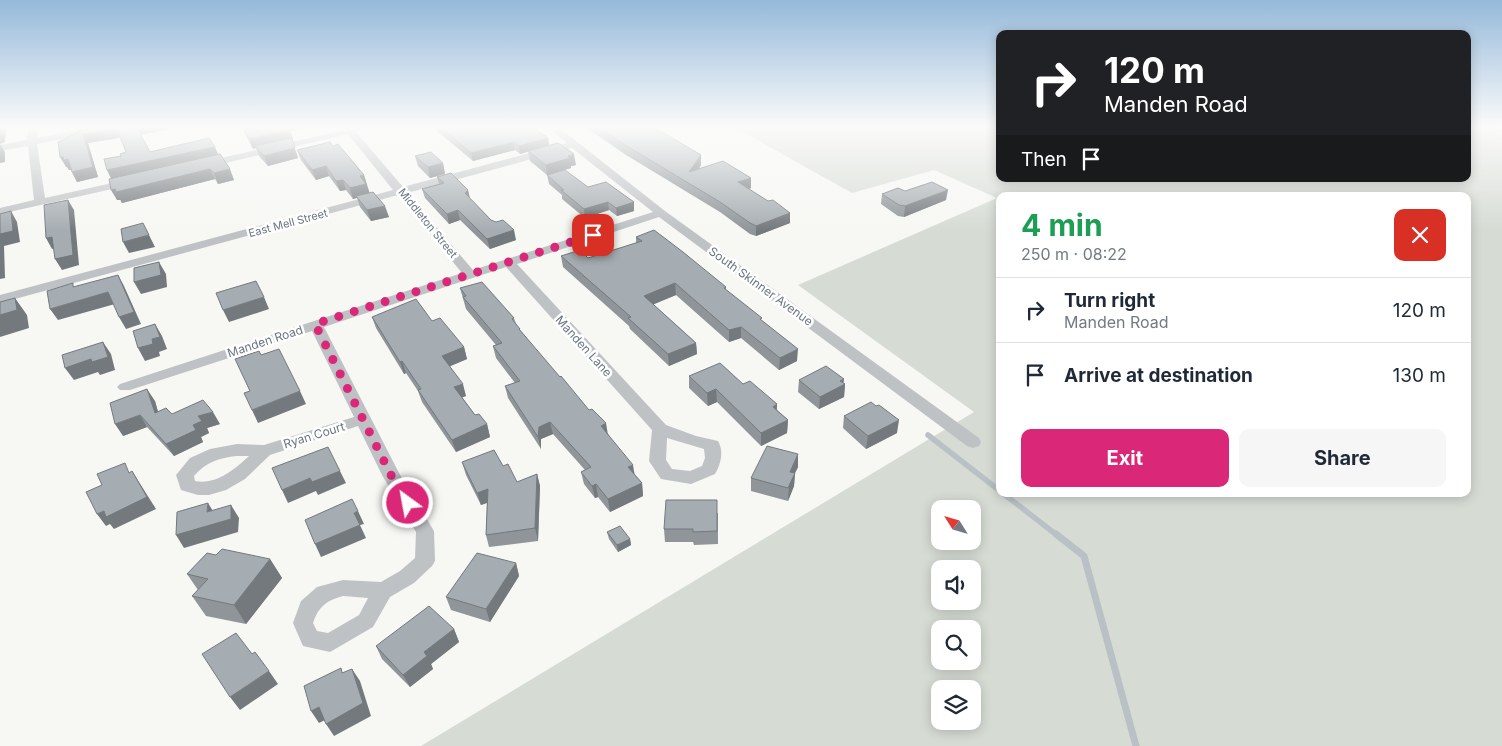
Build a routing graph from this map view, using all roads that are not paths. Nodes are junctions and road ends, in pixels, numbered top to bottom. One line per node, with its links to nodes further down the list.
1 (35, 161): 9 (street)
2 (216, 161): 6 (street)
3 (376, 161): 8 (street, Middleton Street)
4 (515, 161): 8 (street, East Mell Street)
5 (597, 161): 11 (street, South Skinner Avenue)
6 (195, 166)
7 (137, 180): 9 (street)
8 (403, 192): 13 (street, Middleton Street); 14 (street, East Mell Street)
9 (40, 202): 10 (street)
10 (0, 212)
11 (661, 213): 12 (street, Manden Road); 19 (street, South Skinner Avenue)
12 (509, 263): 13 (street, Manden Road); 18 (street, Manden Lane)
13 (470, 275): 15 (street, Manden Road)
14 (0, 299)
15 (315, 324): 16 (street, Manden Road); 17 (street)
16 (125, 387)
17 (364, 419): 20 (street, Ryan Court); 21 (street)
18 (660, 429)
19 (973, 442)
20 (264, 451)
21 (383, 591)

